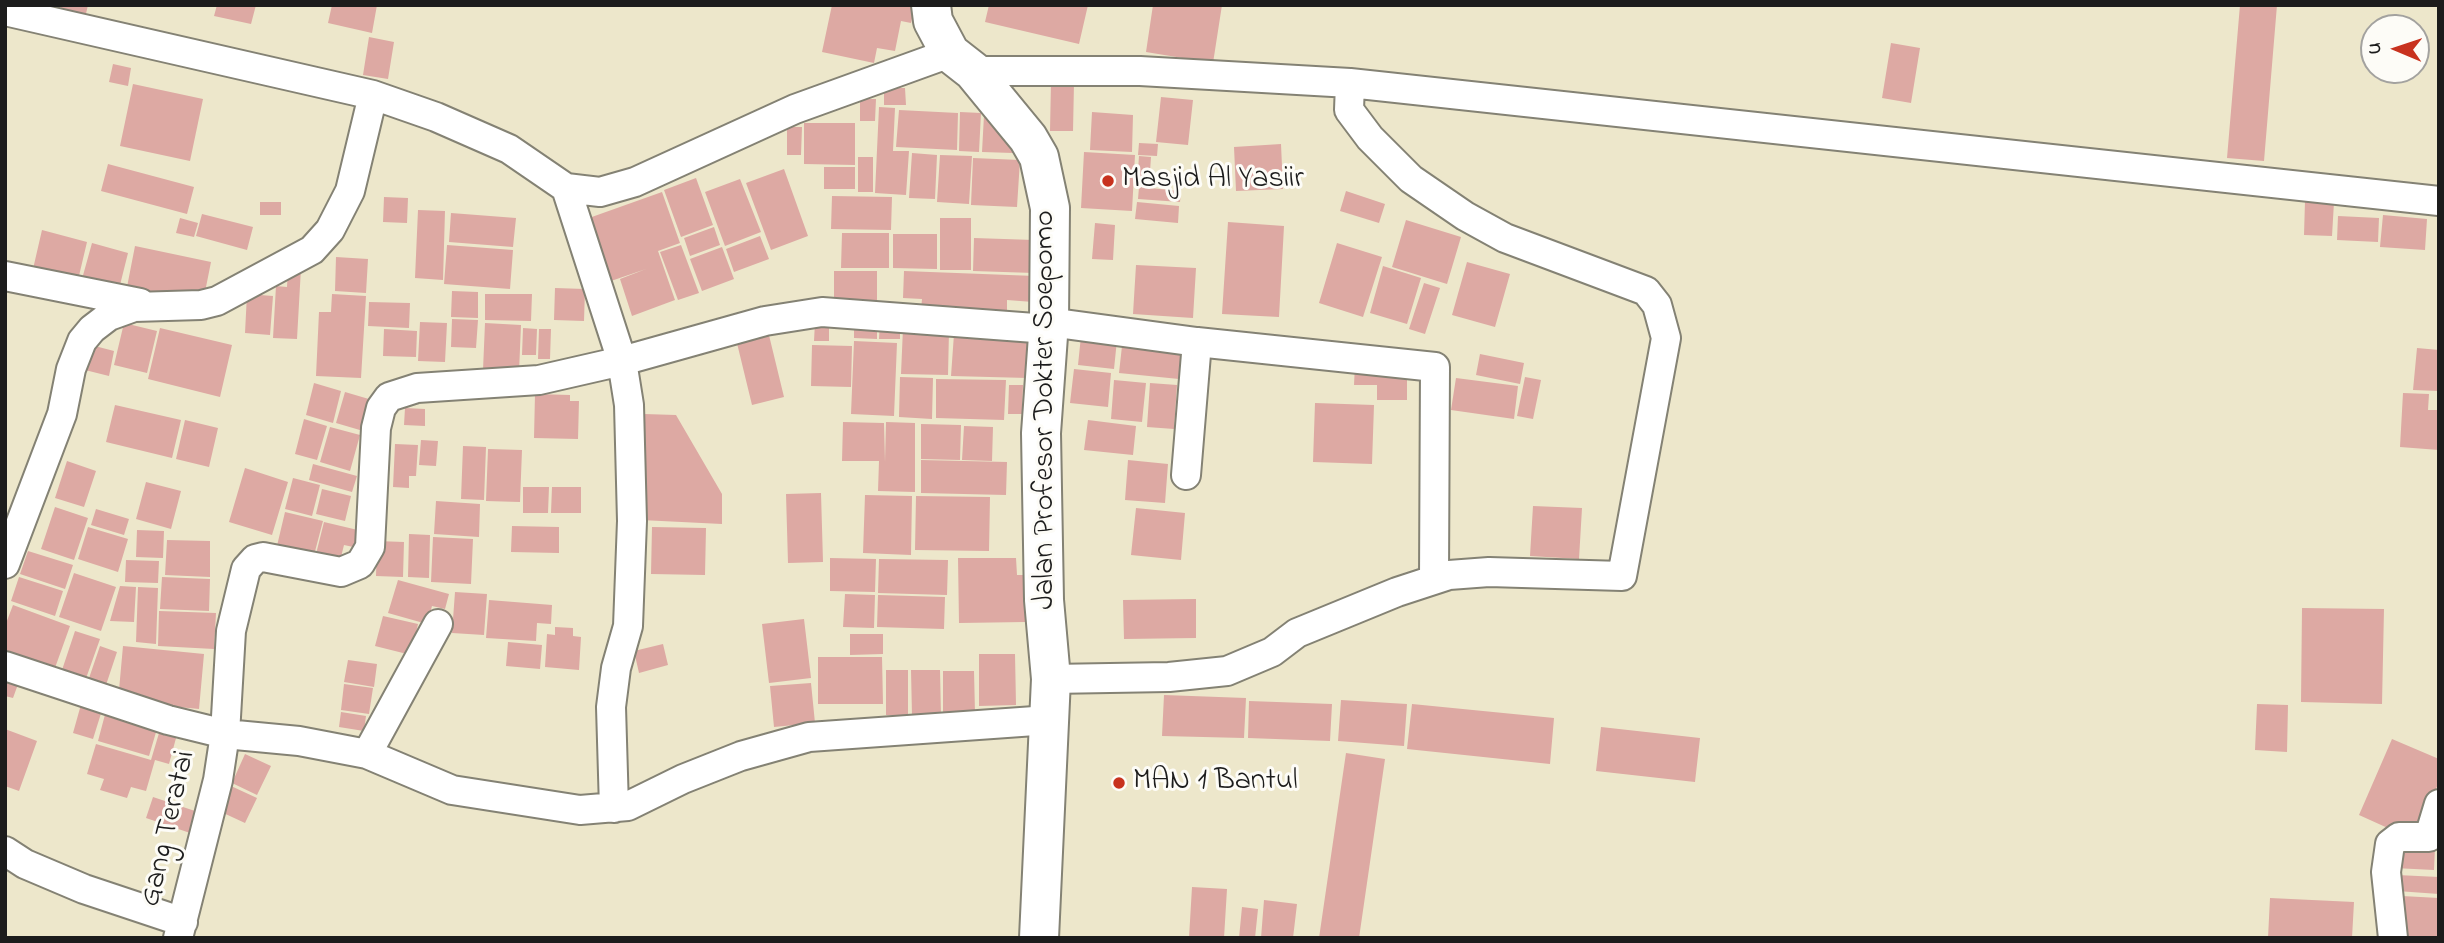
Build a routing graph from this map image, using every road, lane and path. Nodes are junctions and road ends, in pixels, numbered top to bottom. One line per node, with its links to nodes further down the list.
1 (931, 5): 3 (main road, Jalan Profesor Dokter Soepomo)
2 (5, 11): 5 (street)
3 (961, 62): 4 (street); 6 (street); 10 (main road, Jalan Profesor Dokter Soepomo)
4 (1350, 83): 7 (street); 15 (street)
5 (373, 95): 6 (street); 9 (street)
6 (566, 188): 12 (street)
7 (2439, 201)
8 (5, 276): 9 (street)
9 (150, 305): 14 (street)
10 (1048, 326): 11 (street); 12 (street); 18 (main road, Jalan Profesor Dokter Soepomo)
11 (1197, 342): 13 (street); 15 (street)
12 (622, 361): 20 (street, Gang Teratai); 23 (street)
13 (1186, 475)
14 (5, 564)
15 (1434, 579): 18 (street)
16 (438, 624): 21 (street)
17 (5, 666): 20 (street)
18 (1051, 679): 19 (main road, Jalan Profesor Dokter Soepomo)
19 (1049, 720): 23 (street); 26 (main road, Jalan Profesor Dokter Soepomo)
20 (225, 734): 21 (street); 25 (street, Gang Teratai)
21 (367, 754): 23 (street)
22 (2439, 804): 27 (street)
23 (614, 808)
24 (5, 851): 25 (street)
25 (180, 930)
26 (1039, 938)
27 (2393, 938)

